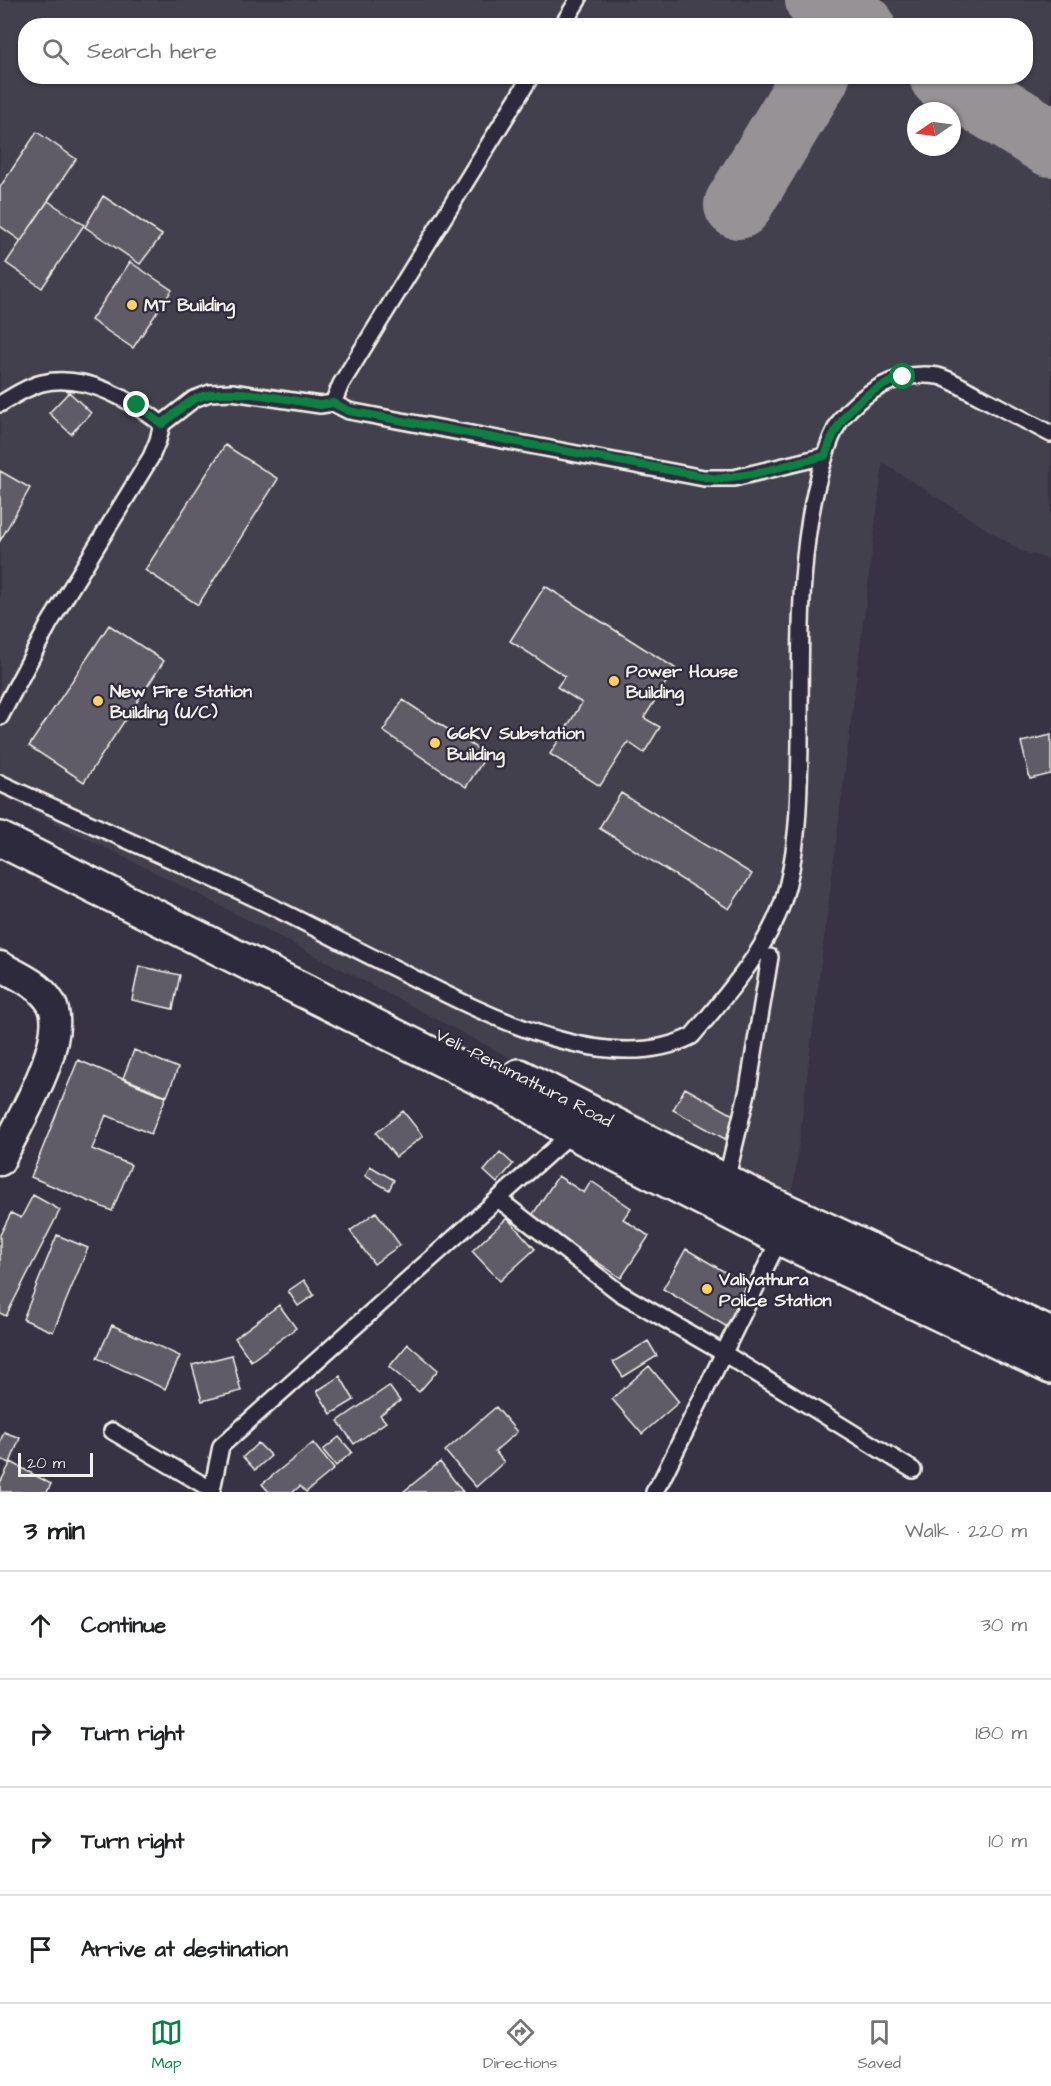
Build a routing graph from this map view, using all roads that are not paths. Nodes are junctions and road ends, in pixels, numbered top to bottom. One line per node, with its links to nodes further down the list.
1 (578, 0): 2 (lane)
2 (567, 18)
3 (526, 84): 4 (lane)
4 (333, 403): 6 (lane); 8 (lane)
5 (0, 404): 6 (lane)
6 (162, 424): 9 (lane)
7 (1051, 434): 8 (lane)
8 (825, 456): 10 (lane)
9 (0, 717)
10 (0, 783)
11 (0, 815): 17 (main road, Veli -Perumathura Road)
12 (0, 839): 15 (main road)
13 (770, 957): 17 (lane)
14 (0, 966): 16 (street)
15 (573, 1132): 18 (lane); 19 (main road)
16 (0, 1161)
17 (726, 1181): 20 (main road, Veli -Perumathura Road)
18 (498, 1199): 21 (lane); 25 (lane)
19 (780, 1238): 21 (lane); 22 (main road)
20 (1051, 1335)
21 (725, 1354): 24 (lane); 26 (lane)
22 (1051, 1367)
23 (112, 1431): 25 (lane)
24 (914, 1470)
25 (211, 1491)
26 (654, 1492)

